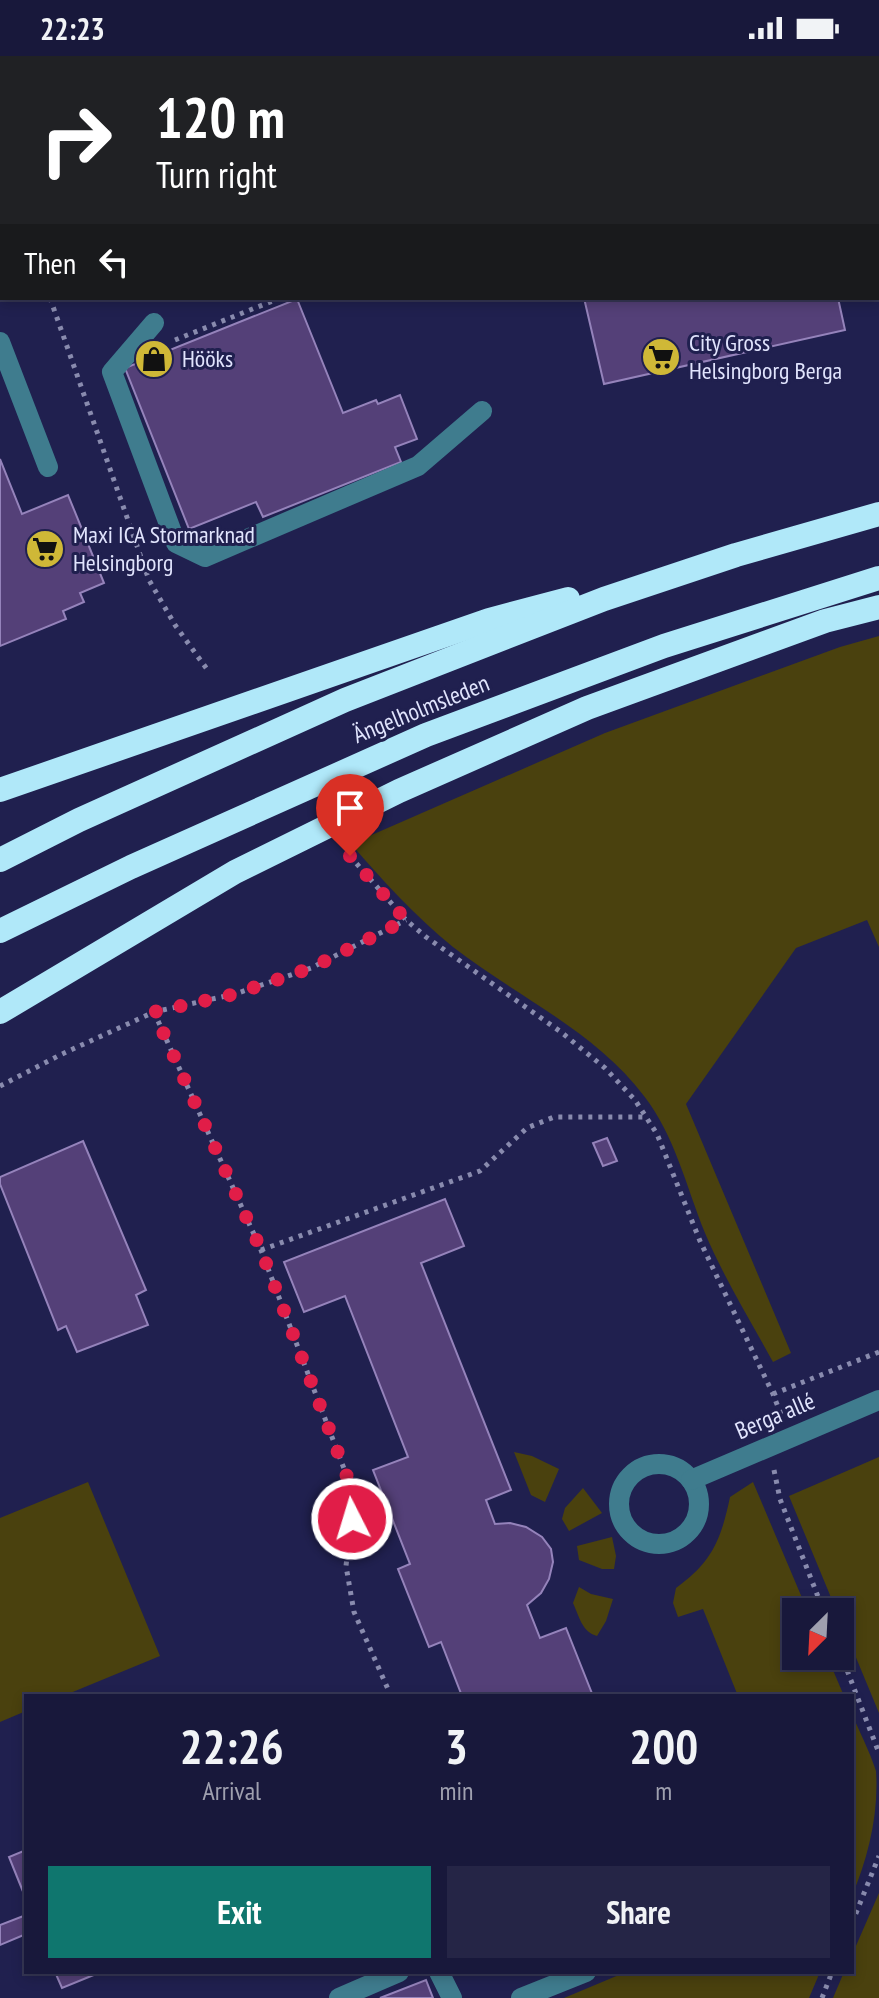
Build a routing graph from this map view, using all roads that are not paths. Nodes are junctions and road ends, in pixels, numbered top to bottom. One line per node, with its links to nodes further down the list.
1 (154, 323): 3 (street)
2 (2, 352): 4 (street)
3 (482, 411)
4 (48, 467)
5 (879, 514): 6 (highway, Ängelholmsleden)
6 (736, 555): 9 (highway); 10 (highway, Ängelholmsleden)
7 (879, 578): 11 (highway, Ängelholmsleden)
8 (879, 607): 12 (highway)
9 (0, 790)
10 (0, 860)
11 (0, 931)
12 (0, 1012)
13 (879, 1400): 14 (street, Berga allé)
14 (691, 1480)
15 (394, 1974): 18 (street)
16 (440, 1974): 19 (street)
17 (581, 1974): 20 (street)
18 (339, 1998)
19 (452, 1998)
20 (521, 1998)

